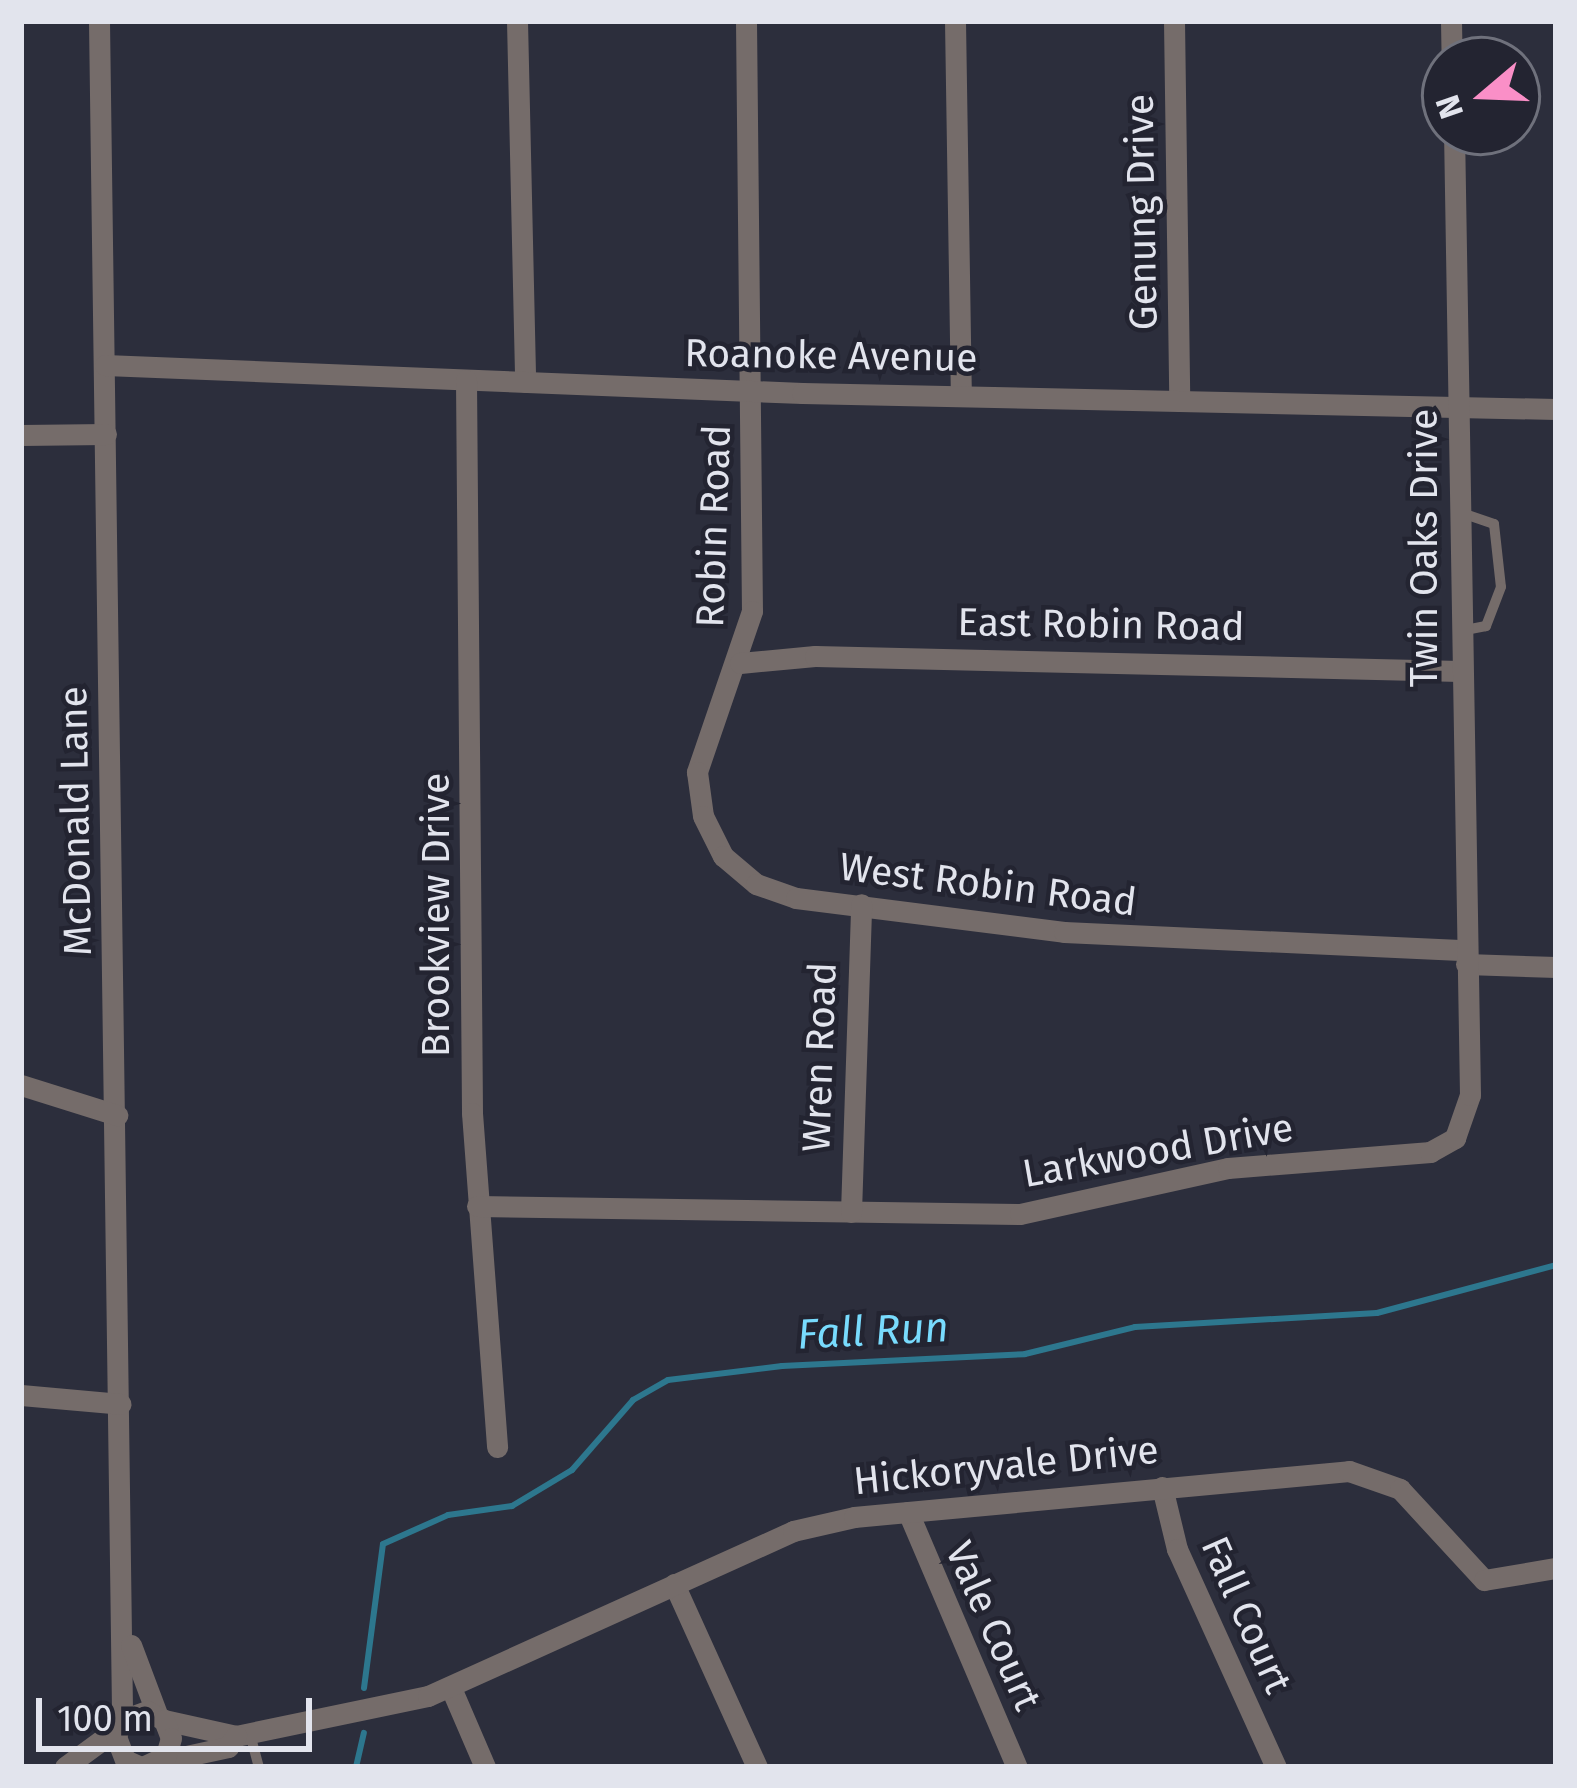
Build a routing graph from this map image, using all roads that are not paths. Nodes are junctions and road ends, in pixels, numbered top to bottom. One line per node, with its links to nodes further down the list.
1 (99, 21): 7 (street, McDonald Lane)
2 (517, 21): 9 (street)
3 (746, 21): 10 (street, Robin Road)
4 (955, 21): 11 (street)
5 (1174, 21): 12 (street, Genung Drive)
6 (1455, 156): 13 (street, Twin Oaks Drive)
7 (105, 365): 8 (street, Roanoke Avenue); 15 (street, McDonald Lane)
8 (466, 380): 9 (street, Roanoke Avenue); 26 (street, Brookview Drive)
9 (525, 382): 10 (street, Roanoke Avenue)
10 (755, 390): 11 (street, Roanoke Avenue); 19 (street, Robin Road)
11 (961, 394): 12 (street, Roanoke Avenue)
12 (1180, 401): 13 (street, Roanoke Avenue)
13 (1460, 406): 14 (street, Roanoke Avenue); 17 (street, Twin Oaks Drive)
14 (1556, 409)
15 (106, 434): 16 (street); 25 (street, McDonald Lane)
16 (21, 435)
17 (1459, 512): 18 (street, Twin Oaks Drive); 18 (lane)
18 (1458, 632): 20 (street, Twin Oaks Drive)
19 (740, 663): 20 (street, East Robin Road); 21 (street, West Robin Road)
20 (1460, 670): 22 (street, Twin Oaks Drive)
21 (861, 904): 22 (street, West Robin Road); 27 (street, Wren Road)
22 (1466, 957): 23 (street, West Robin Road); 27 (street, Larkwood Drive)
23 (1556, 967)
24 (21, 1085): 25 (street)
25 (116, 1115): 29 (street, McDonald Lane)
26 (477, 1206): 27 (street, Larkwood Drive); 30 (street, Brookview Drive)
27 (851, 1212)
28 (21, 1395): 29 (street)
29 (121, 1404): 35 (street, McDonald Lane)
30 (496, 1447)
31 (1162, 1487): 32 (street, Hickoryvale Drive); 33 (street, Hickoryvale Drive); 46 (street, Fall Court)
32 (908, 1512): 34 (street, Hickoryvale Drive); 45 (street, Vale Court)
33 (1556, 1568)
34 (674, 1584): 36 (street, Hickoryvale Drive); 44 (street)
35 (124, 1621): 37 (street, McDonald Lane); 38 (street, McDonald Lane)
36 (451, 1688): 39 (street, Hickoryvale Drive); 43 (street)
37 (160, 1717): 38 (street); 39 (street); 40 (street)
38 (120, 1724): 40 (street); 41 (street)
39 (243, 1735): 40 (street, Hickoryvale Drive); 42 (lane)
40 (138, 1766)
41 (65, 1767)
42 (259, 1767)
43 (485, 1767)
44 (757, 1767)
45 (1017, 1767)
46 (1276, 1767)

